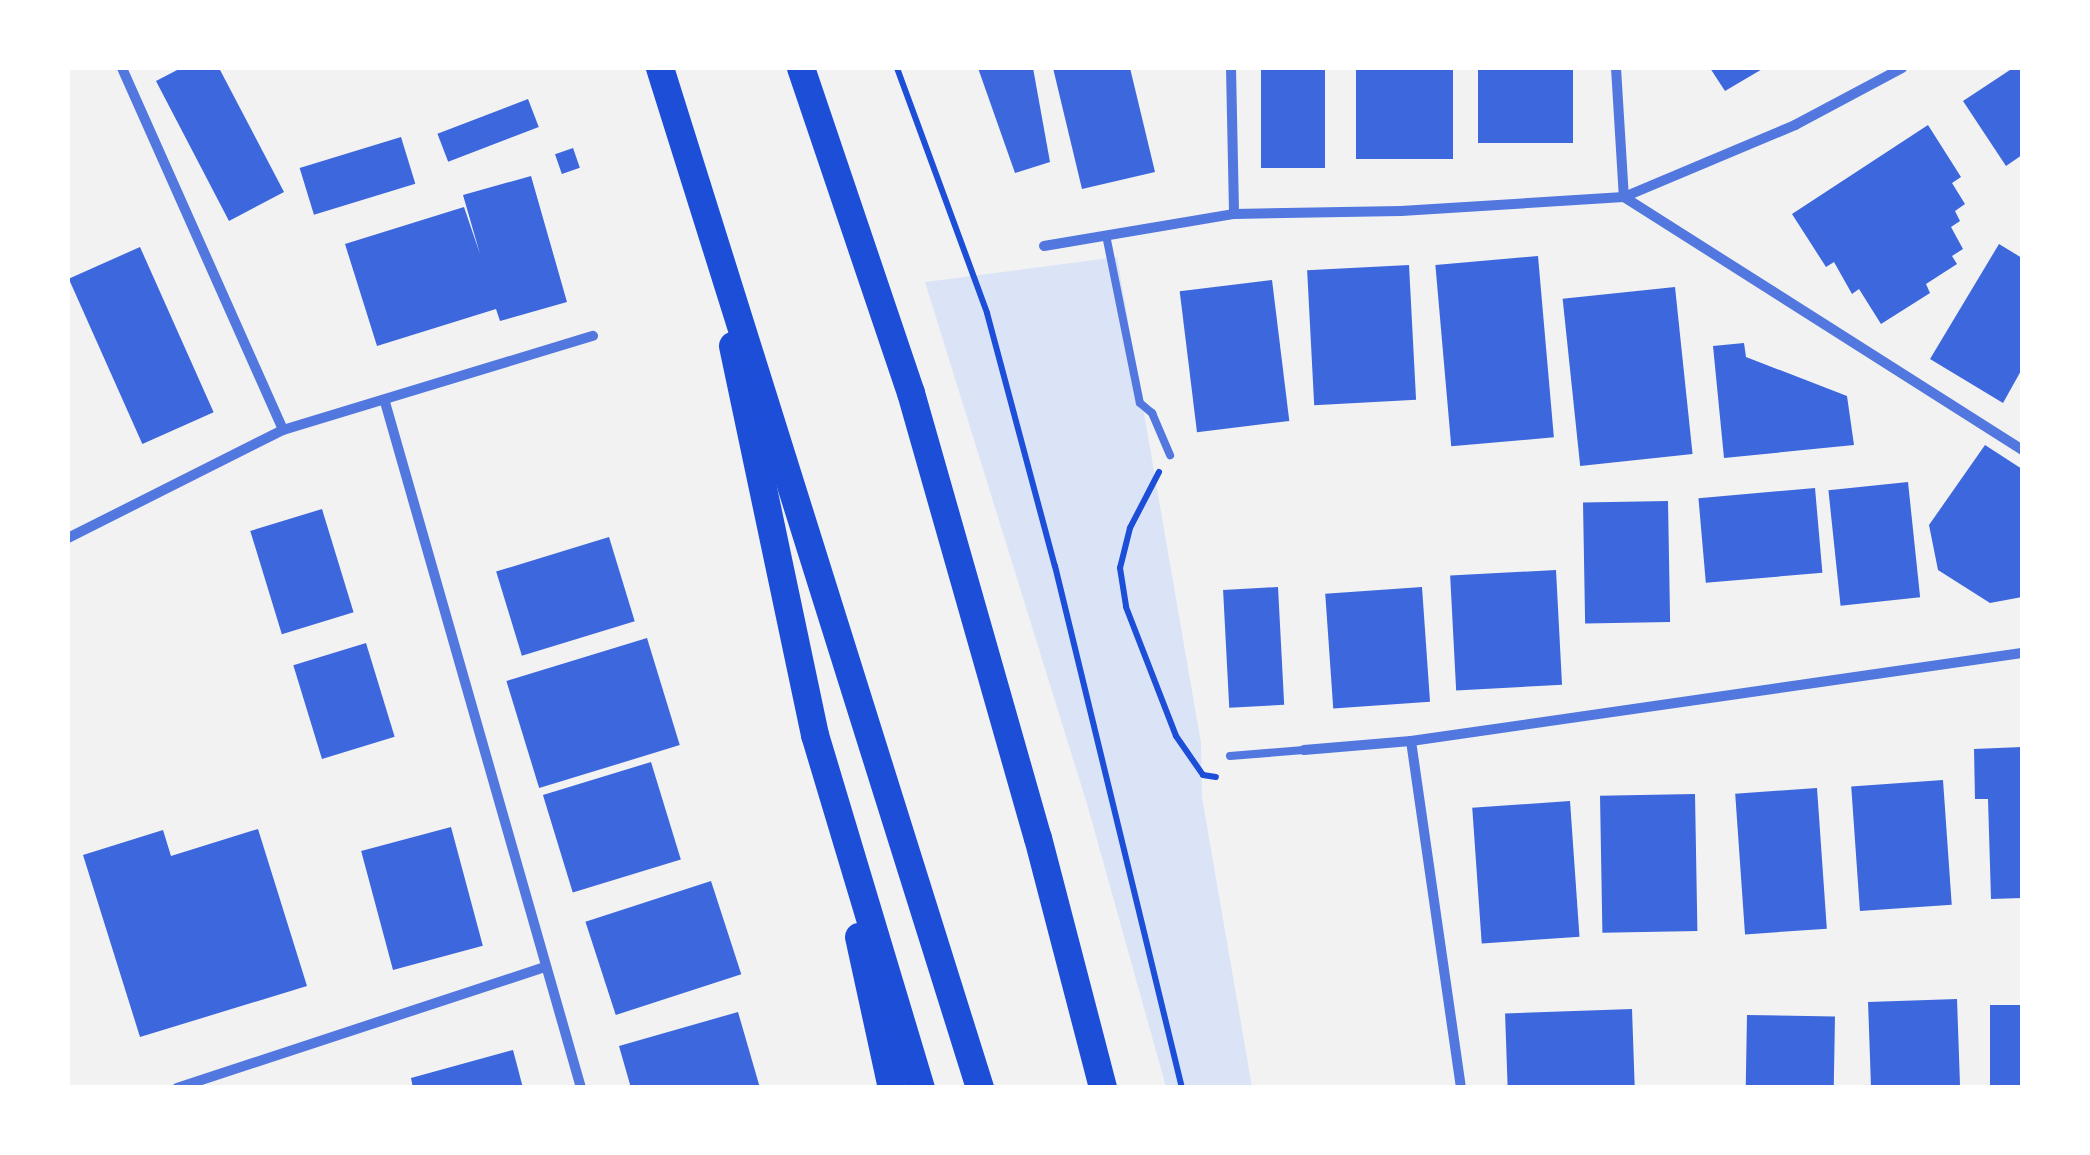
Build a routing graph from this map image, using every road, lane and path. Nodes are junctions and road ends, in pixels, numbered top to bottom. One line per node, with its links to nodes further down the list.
1 (122, 68): 15 (street)
2 (660, 68): 8 (highway)
3 (801, 68): 26 (highway)
4 (897, 68): 32 (path)
5 (1231, 68): 10 (street)
6 (1616, 68): 9 (street)
7 (1902, 68): 9 (street)
8 (700, 183): 20 (highway); 31 (highway)
9 (1624, 197): 10 (street); 16 (street)
10 (1234, 214): 11 (street)
11 (1106, 236): 12 (street); 17 (lane)
12 (1044, 246)
13 (593, 336): 14 (street)
14 (385, 402): 15 (street); 25 (street)
15 (284, 430): 18 (street)
16 (2022, 450)
17 (1170, 455): 24 (path)
18 (68, 538)
19 (2022, 653): 21 (street)
20 (815, 735): 29 (highway); 30 (highway)
21 (1410, 741): 22 (street); 33 (street)
22 (1304, 750): 23 (lane)
23 (1230, 756)
24 (1220, 778)
25 (546, 967): 27 (street); 28 (street)
26 (1103, 1086)
27 (176, 1088)
28 (581, 1088)
29 (892, 1088)
30 (921, 1088)
31 (980, 1088)
32 (1182, 1088)
33 (1461, 1088)

